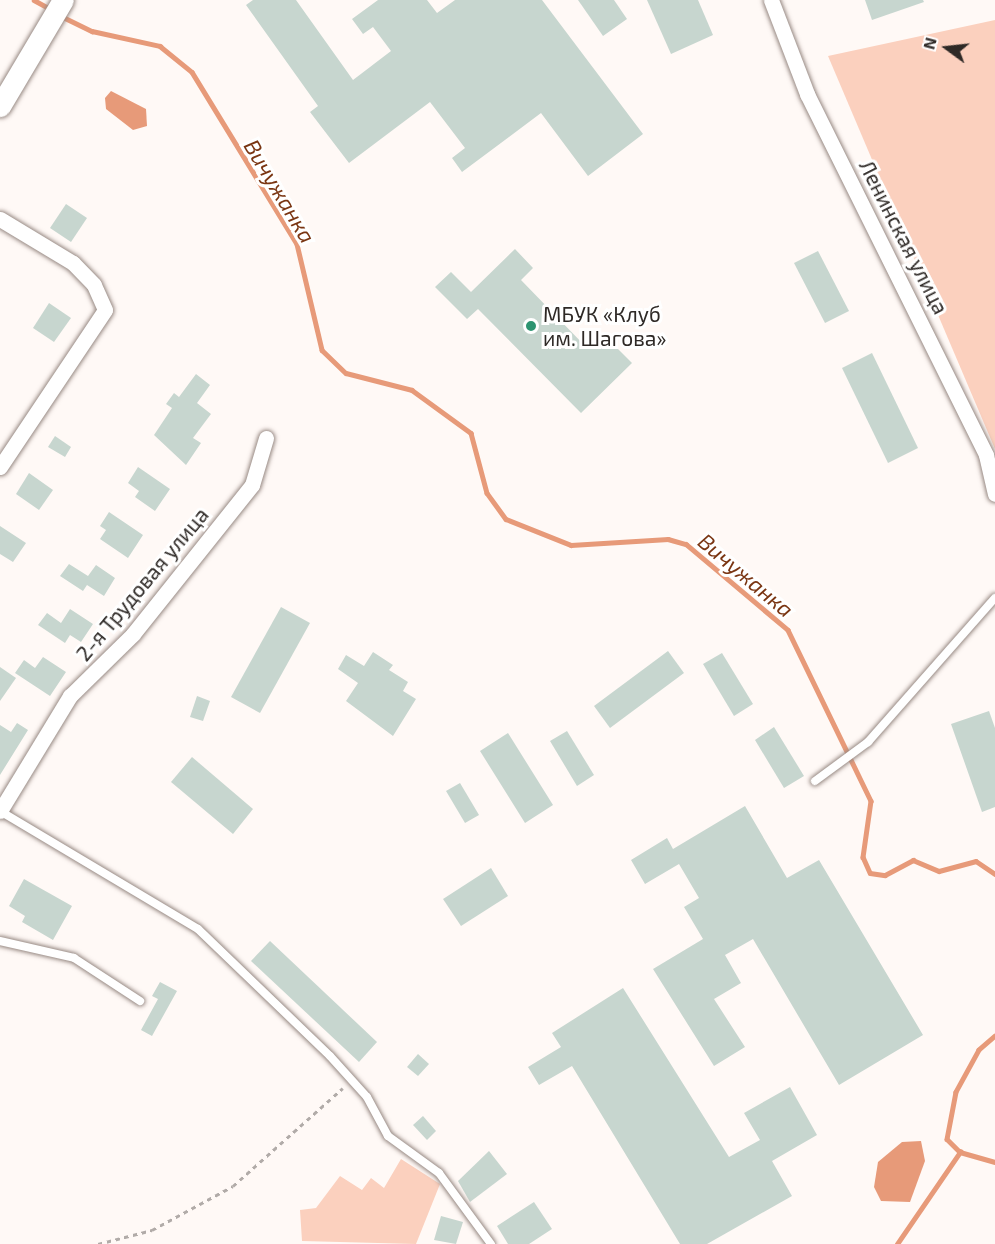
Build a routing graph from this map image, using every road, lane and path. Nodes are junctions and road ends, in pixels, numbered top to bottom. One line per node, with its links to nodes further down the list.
1 (63, 0): 3 (main road)
2 (771, 0): 7 (street, Ленинская улица)
3 (0, 106)
4 (0, 219): 6 (street)
5 (266, 438): 10 (street, 2-я Трудовая улица)
6 (0, 467)
7 (995, 494)
8 (995, 598): 9 (lane)
9 (815, 781)
10 (0, 811): 13 (lane)
11 (0, 941): 12 (lane)
12 (141, 1001)
13 (351, 1080): 14 (path); 15 (lane)
14 (98, 1244)
15 (491, 1244)

